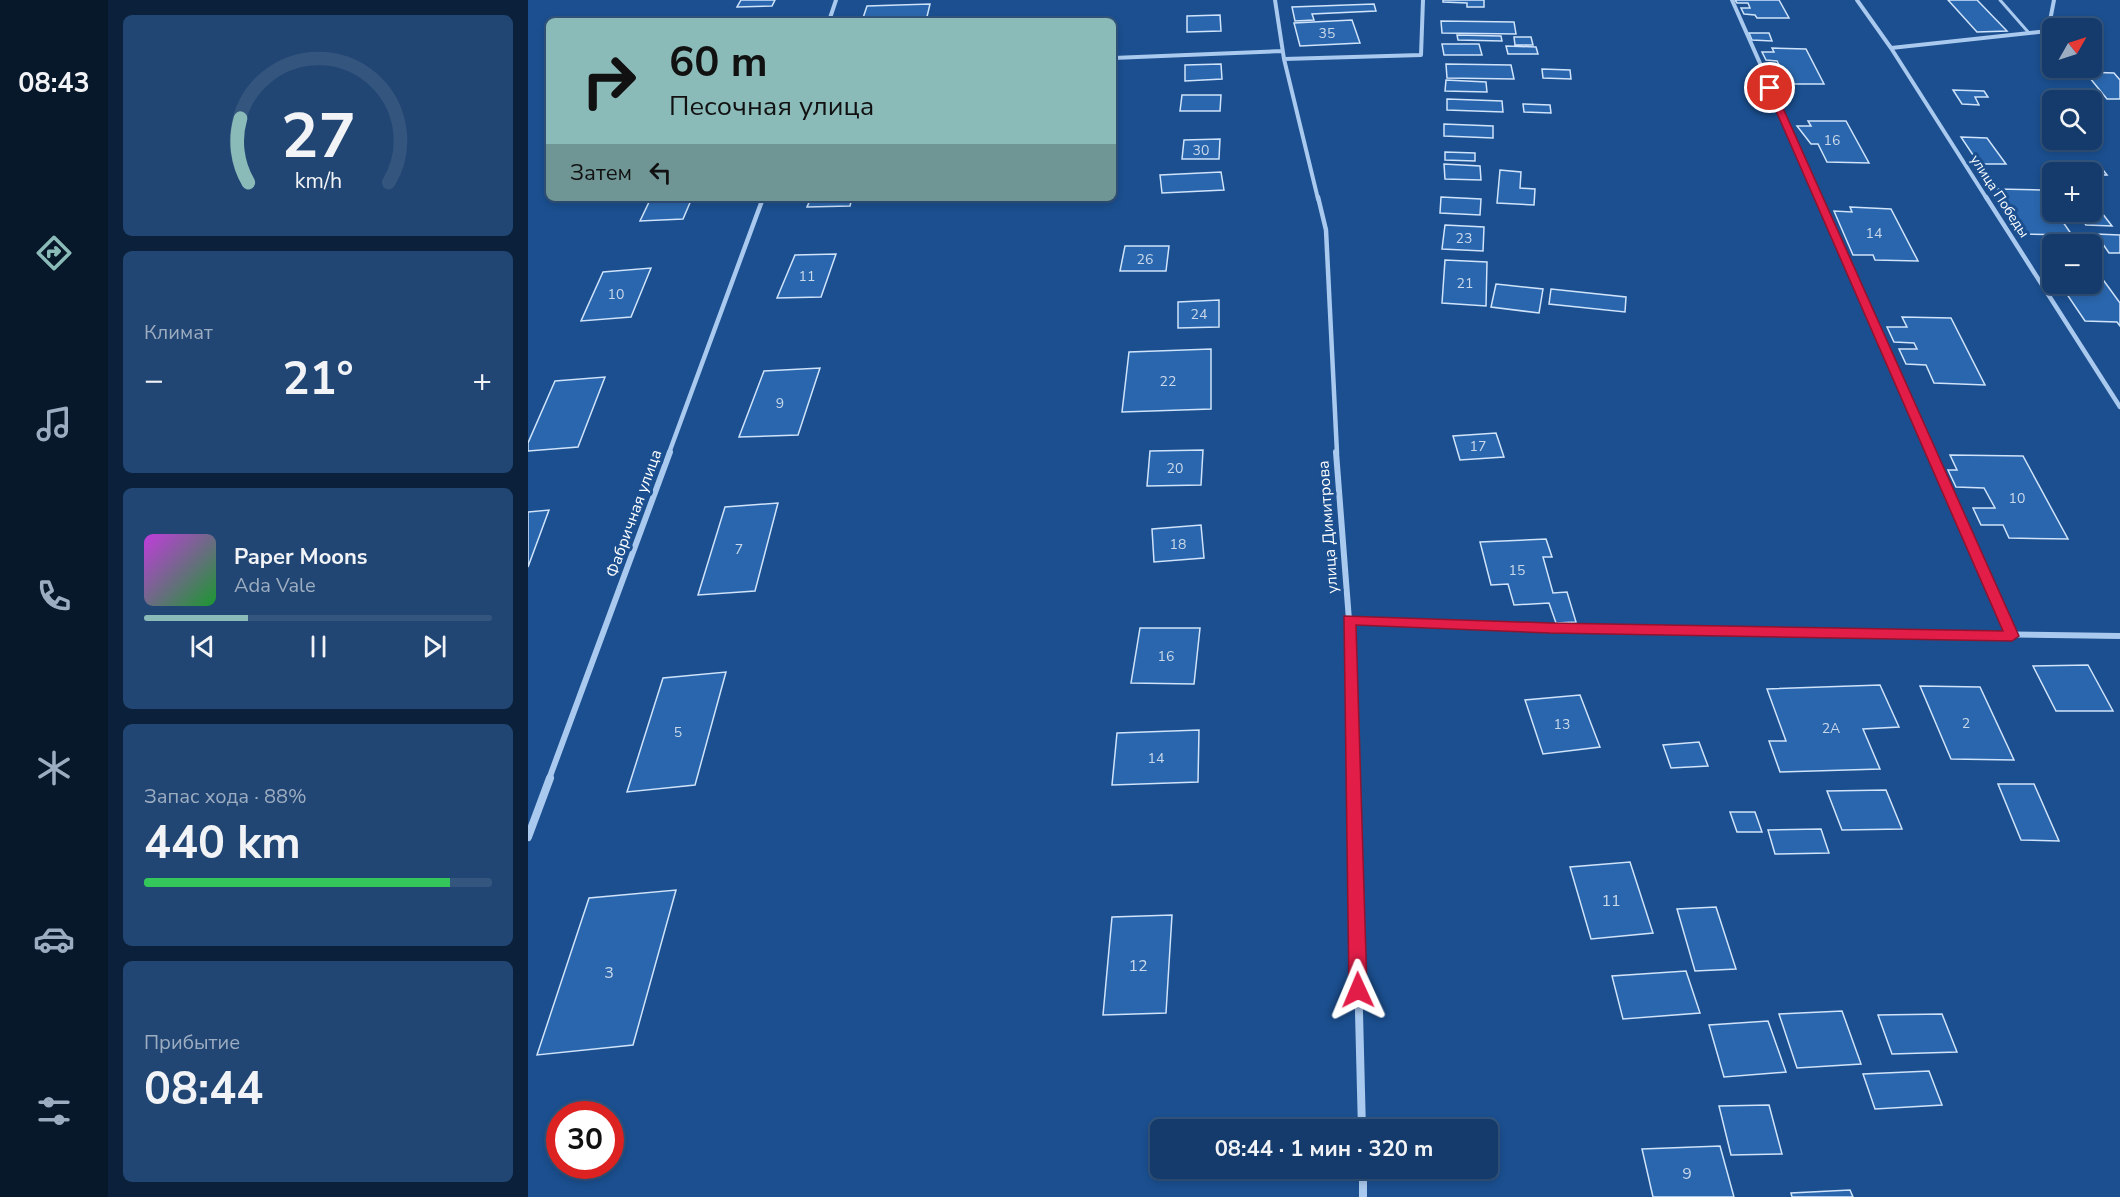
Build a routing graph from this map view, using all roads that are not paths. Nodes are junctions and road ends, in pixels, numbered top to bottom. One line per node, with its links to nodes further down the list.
1 (836, 0): 8 (street)
2 (1275, 0): 11 (street, улица Димитрова)
3 (1423, 0): 13 (street)
4 (1732, 0): 17 (street)
5 (1857, 0): 10 (street, улица Победы)
6 (2000, 0): 9 (lane)
7 (2054, 0): 9 (street)
8 (830, 18)
9 (2029, 33): 10 (street)
10 (1891, 48): 15 (street, улица Победы)
11 (1282, 51): 12 (street); 13 (street, улица Димитрова)
12 (1116, 58)
13 (1284, 59): 16 (street, улица Димитрова)
14 (763, 201): 19 (street, Фабричная улица)
15 (2120, 407)
16 (1349, 620): 17 (street); 20 (street, улица Димитрова)
17 (2012, 636): 18 (street)
18 (2120, 636)
19 (528, 837)
20 (1362, 1119)
21 (1363, 1179): 22 (street)
22 (1363, 1197)

